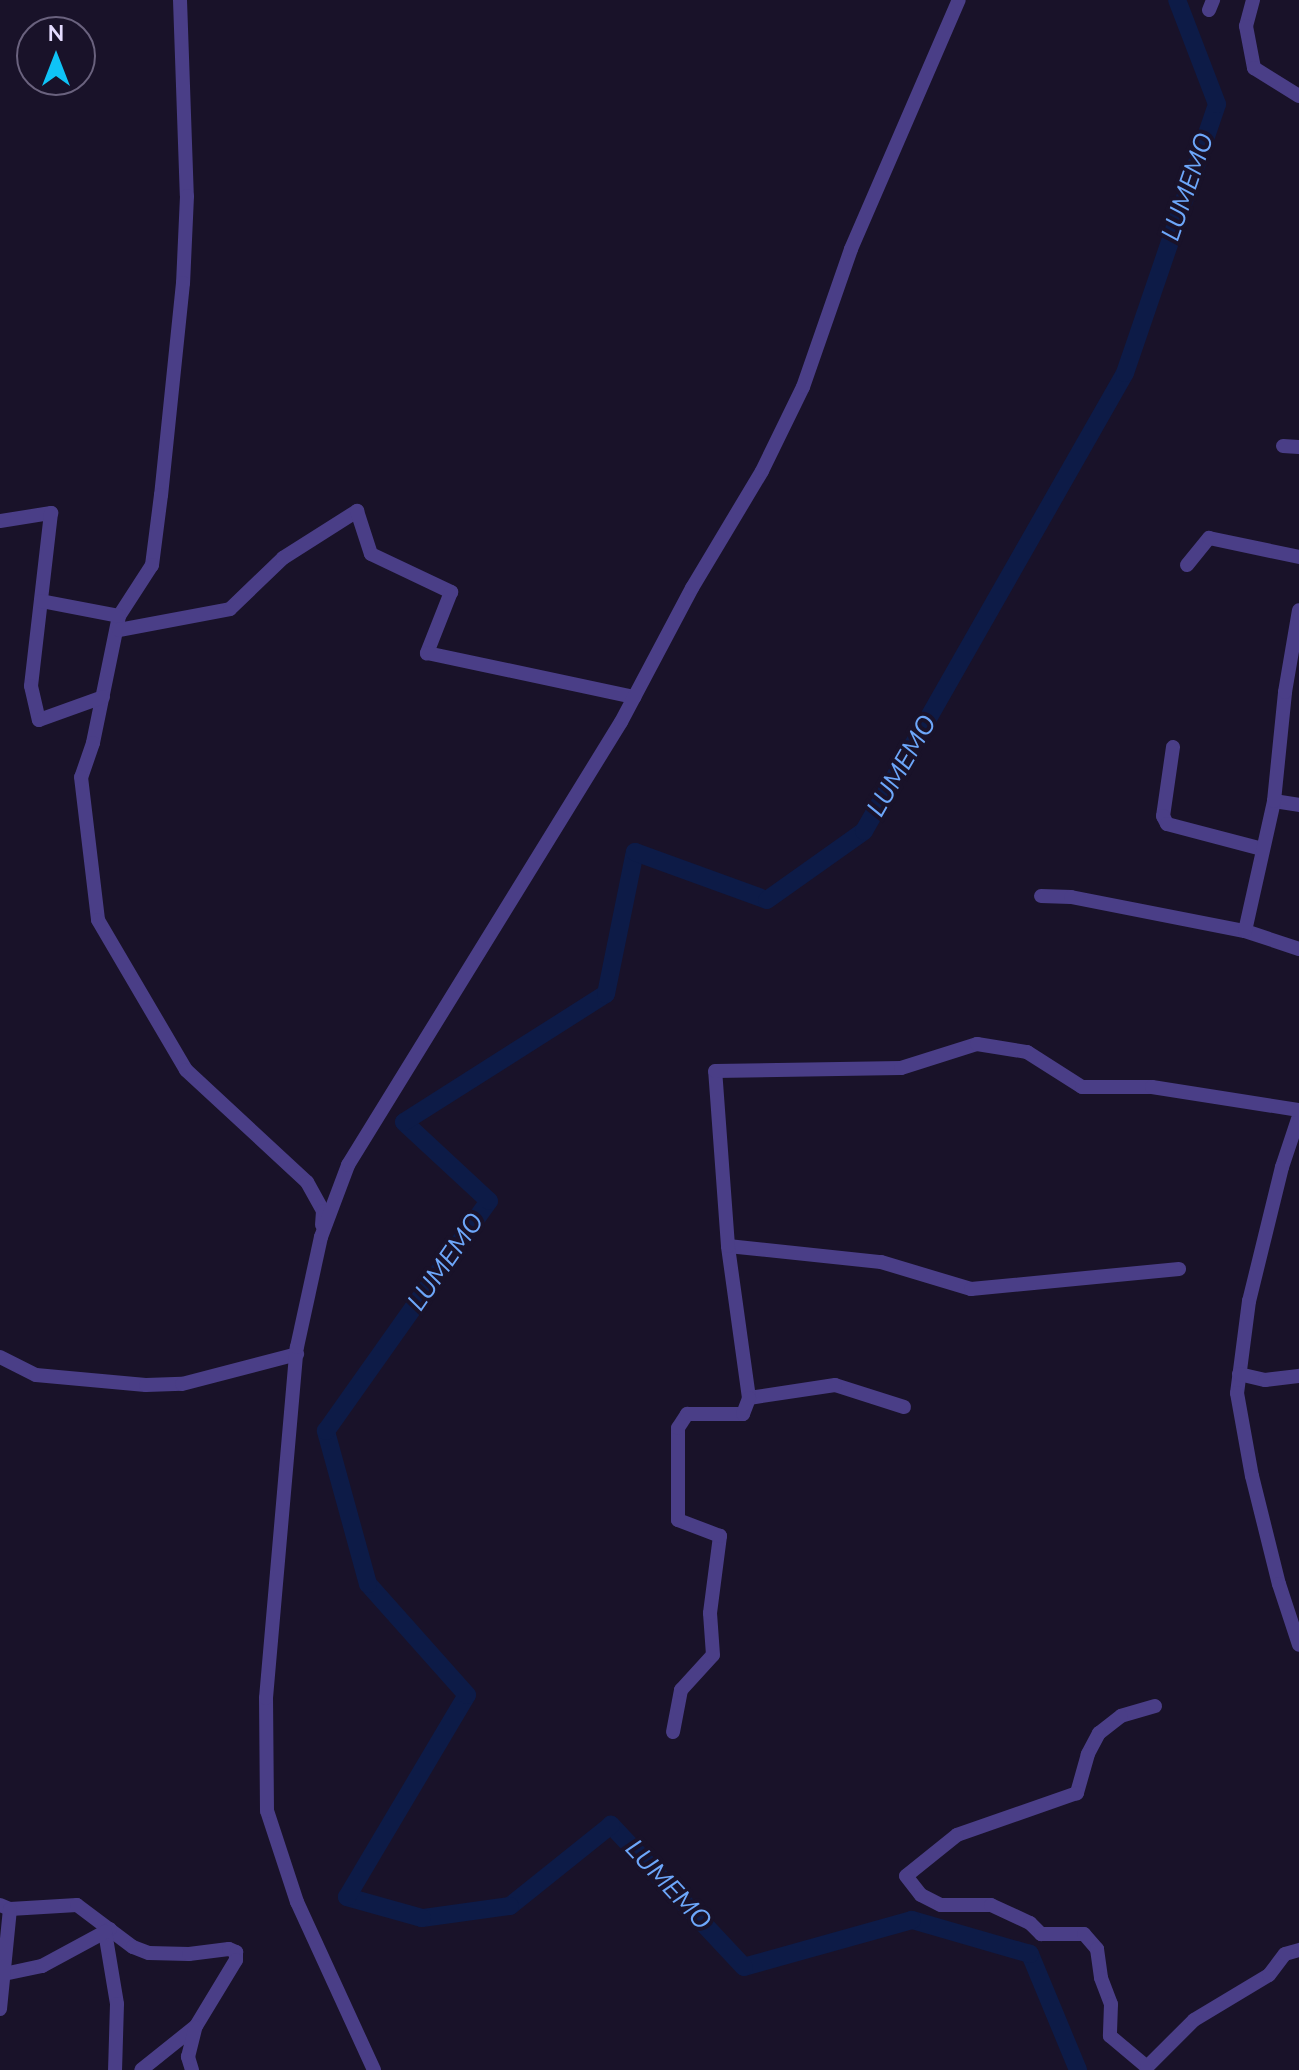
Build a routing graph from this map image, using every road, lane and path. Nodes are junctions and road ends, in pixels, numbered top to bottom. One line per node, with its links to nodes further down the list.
1 (180, 0): 12 (street)
2 (959, 0): 15 (street)
3 (1253, 0): 4 (street)
4 (1299, 96)
5 (1283, 446): 6 (street)
6 (1299, 447)
7 (0, 521): 10 (street)
8 (1299, 557): 9 (street)
9 (1187, 565)
10 (41, 601): 12 (street); 14 (street)
11 (1299, 610): 13 (street)
12 (119, 623): 14 (street); 15 (street)
13 (1292, 693): 17 (street)
14 (103, 697): 25 (street)
15 (634, 697): 25 (street)
16 (1173, 747): 19 (street)
17 (1274, 801): 18 (street); 19 (street)
18 (1299, 805)
19 (1262, 849): 21 (street)
20 (1041, 896): 21 (street)
21 (1245, 931): 22 (street)
22 (1299, 949)
23 (1299, 1110): 26 (street)
24 (1299, 1116): 30 (street)
25 (321, 1237): 28 (street)
26 (728, 1246): 27 (street); 32 (street)
27 (1179, 1269)
28 (297, 1354): 29 (street); 46 (street)
29 (0, 1357)
30 (1239, 1374): 31 (street); 34 (street)
31 (1299, 1376)
32 (749, 1398): 33 (street); 36 (street)
33 (904, 1407)
34 (1299, 1645)
35 (1155, 1706): 39 (street)
36 (673, 1732)
37 (5, 1907): 38 (street); 40 (street)
38 (107, 1931): 40 (street); 42 (street); 43 (street)
39 (1299, 1950)
40 (4, 1974): 41 (street)
41 (0, 2009)
42 (196, 2026): 44 (street); 45 (street)
43 (115, 2070)
44 (141, 2070)
45 (192, 2070)
46 (374, 2070)

